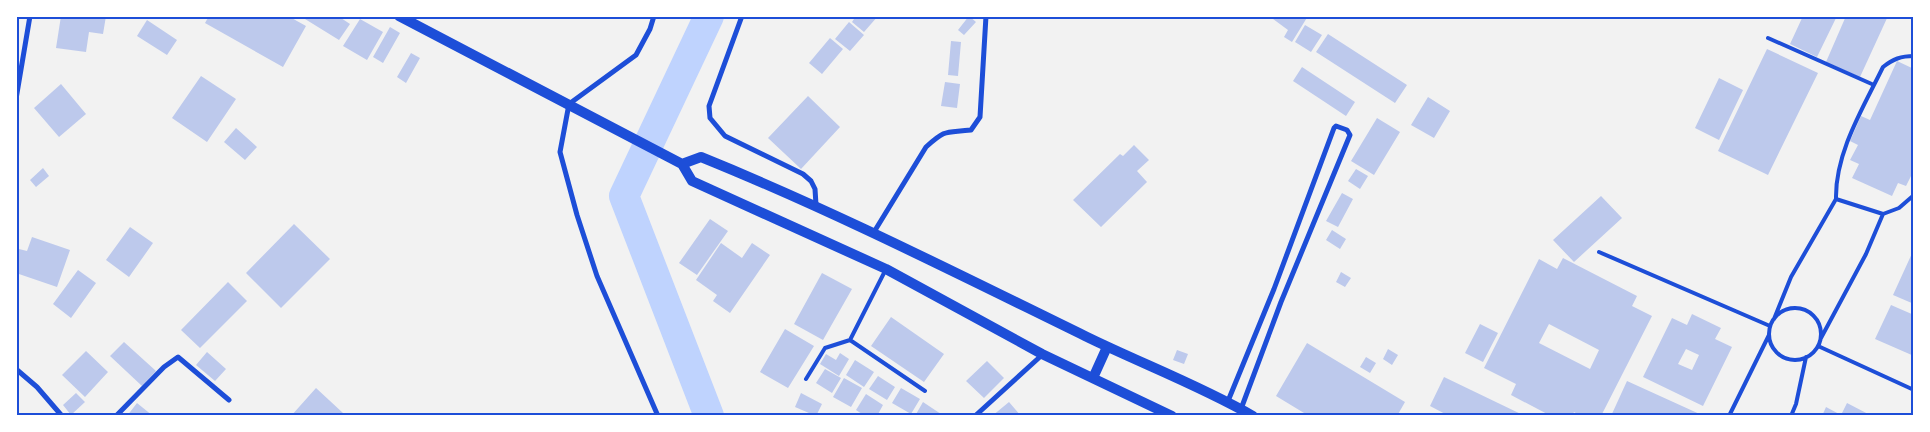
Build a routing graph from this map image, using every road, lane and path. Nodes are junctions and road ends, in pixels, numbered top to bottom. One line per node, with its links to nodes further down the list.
1 (30, 16): 9 (street)
2 (399, 16): 10 (main road)
3 (654, 16): 10 (street)
4 (742, 16): 14 (street)
5 (986, 16): 16 (street)
6 (1768, 38): 8 (lane)
7 (1914, 56): 8 (lane)
8 (1874, 85): 13 (lane)
9 (16, 99)
10 (570, 104): 11 (main road); 38 (street)
11 (682, 164): 14 (main road); 18 (main road)
12 (1914, 195): 15 (lane)
13 (1836, 199): 15 (lane); 19 (lane)
14 (816, 205): 16 (main road)
15 (1883, 214): 22 (lane)
16 (874, 232): 25 (main road)
17 (1599, 252): 20 (lane)
18 (886, 269): 23 (lane); 26 (main road)
19 (1774, 319): 20 (lane); 22 (lane)
20 (1770, 326): 21 (lane)
21 (1769, 335): 27 (lane); 42 (lane)
22 (1820, 338): 24 (lane)
23 (850, 340): 30 (lane); 32 (lane)
24 (1818, 346): 27 (lane); 31 (lane)
25 (1107, 347): 29 (main road); 34 (main road)
26 (1042, 354): 29 (main road); 39 (street)
27 (1806, 358): 43 (lane)
28 (16, 369): 36 (street)
29 (1093, 378): 40 (main road)
30 (806, 379)
31 (1914, 390)
32 (925, 391)
33 (229, 400): 37 (street)
34 (1228, 401): 35 (main road); 35 (street)
35 (1242, 409): 41 (main road)
36 (62, 416)
37 (116, 416)
38 (658, 416)
39 (975, 416)
40 (1172, 416)
41 (1252, 416)
42 (1729, 416)
43 (1791, 416)

